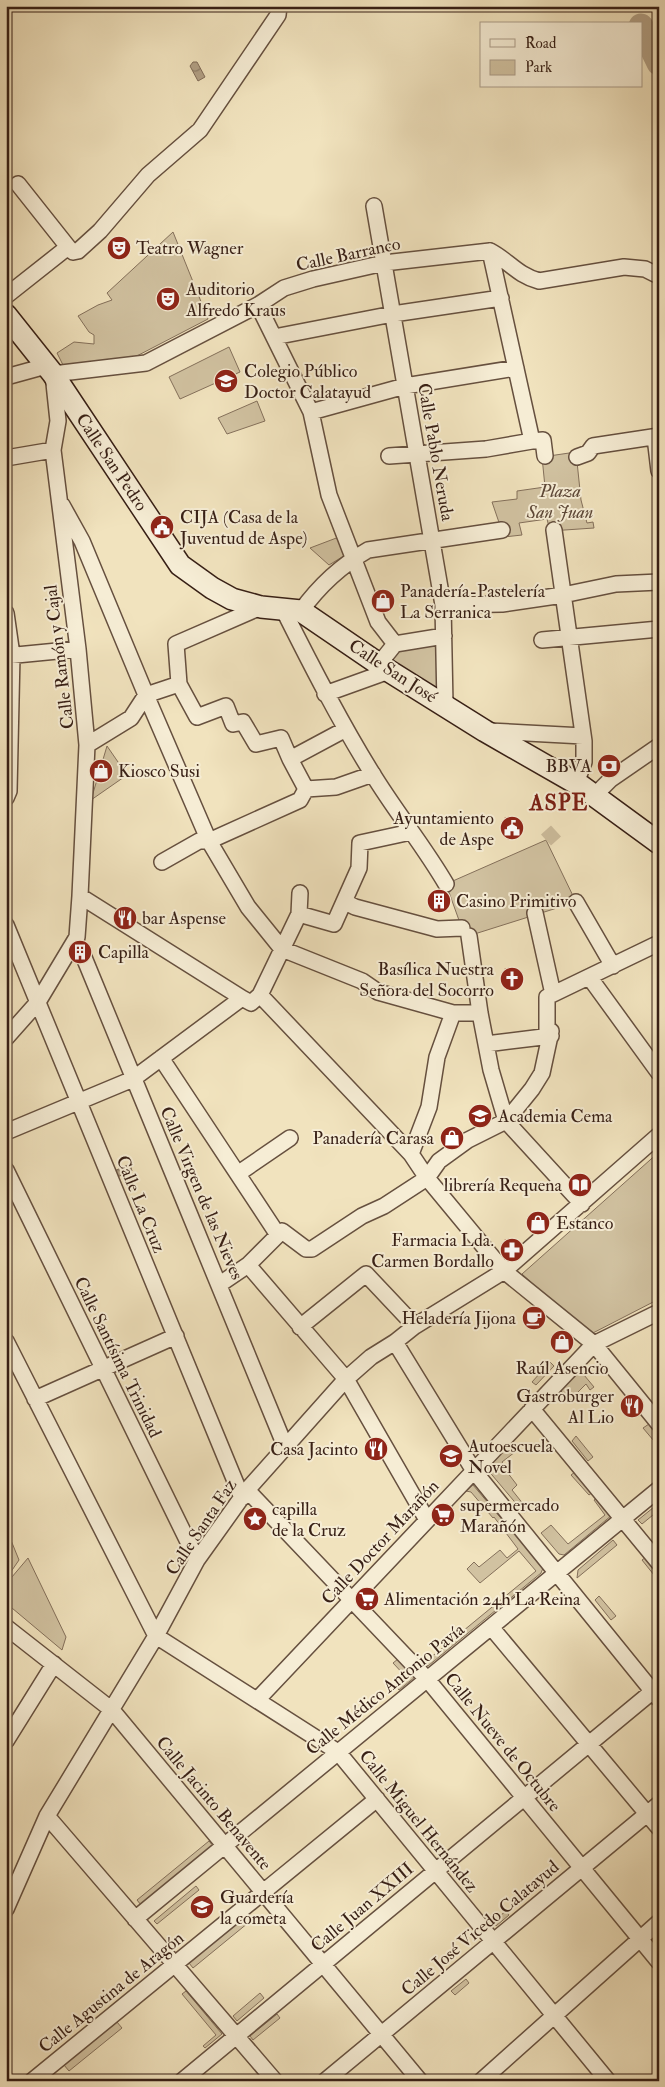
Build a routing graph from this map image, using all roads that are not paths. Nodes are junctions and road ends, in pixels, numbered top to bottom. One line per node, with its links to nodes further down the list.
1 (279, 6): 4 (street)
2 (18, 184): 4 (street)
3 (374, 206): 6 (street, Calle Pablo Neruda)
4 (68, 248): 8 (street)
5 (490, 251): 6 (street, Calle Barranco); 7 (street); 9 (street)
6 (384, 264): 10 (street, Calle Barranco); 11 (street, Calle Pablo Neruda)
7 (659, 276)
8 (6, 296)
9 (501, 298): 11 (street); 14 (street)
10 (258, 305): 13 (street); 15 (street, Calle Barranco)
11 (393, 314): 13 (street); 17 (street, Calle Pablo Neruda)
12 (6, 315): 15 (street, Calle San Pedro)
13 (274, 337): 18 (street)
14 (516, 368): 17 (street); 20 (street)
15 (50, 370): 16 (street, Calle Barranco); 21 (street, Calle Ramón y Cajal); 36 (street, Calle San Pedro)
16 (6, 377)
17 (405, 386): 18 (street); 22 (street, Calle Pablo Neruda)
18 (311, 412): 32 (street)
19 (657, 436): 25 (street); 27 (street)
20 (532, 441): 22 (street); 24 (street)
21 (53, 450): 26 (street); 28 (street, Calle Ramón y Cajal)
22 (417, 453): 23 (street); 31 (street, Calle Pablo Neruda)
23 (389, 456)
24 (545, 456)
25 (577, 457)
26 (6, 458)
27 (659, 471)
28 (58, 499): 44 (street, Calle Ramón y Cajal); 49 (street)
29 (502, 530): 31 (street)
30 (554, 530): 34 (street)
31 (433, 542): 32 (street); 35 (street, Calle Pablo Neruda)
32 (352, 559): 37 (street); 43 (street)
33 (659, 582): 34 (street)
34 (563, 595): 35 (street); 41 (street)
35 (444, 605): 40 (street, Calle Pablo Neruda)
36 (261, 608): 37 (street, Calle San Pedro); 47 (street)
37 (292, 610): 46 (street, Calle San José); 48 (street)
38 (6, 613): 45 (street)
39 (659, 629): 41 (street)
40 (444, 636): 43 (street); 50 (street, Calle Pablo Neruda)
41 (570, 637): 42 (street); 53 (street)
42 (542, 640)
43 (395, 644): 46 (street)
44 (78, 649): 45 (street); 54 (street, Calle Ramón y Cajal)
45 (9, 655): 61 (street)
46 (384, 668): 48 (street); 50 (street, Calle San José)
47 (179, 684): 49 (street); 56 (street)
48 (326, 694): 51 (street)
49 (146, 696): 54 (street); 63 (street)
50 (445, 705): 52 (street, Calle San José)
51 (346, 730): 56 (street); 57 (street)
52 (485, 731): 53 (street); 58 (street, Calle San José)
53 (583, 736): 58 (street)
54 (88, 745): 68 (street, Calle Ramón y Cajal)
55 (659, 746): 60 (street)
56 (290, 759): 59 (street)
57 (373, 774): 59 (street); 62 (street)
58 (576, 783): 60 (street, Calle San José)
59 (306, 789): 63 (street)
60 (594, 795): 64 (street, Calle San José)
61 (6, 798)
62 (411, 832): 66 (street); 69 (street)
63 (209, 841): 65 (street); 76 (street)
64 (659, 843)
65 (162, 862)
66 (446, 884)
67 (300, 893): 72 (street)
68 (80, 896): 75 (street, Calle Ramón y Cajal); 81 (street)
69 (345, 902): 72 (street); 84 (street)
70 (576, 902): 77 (street)
71 (535, 913): 79 (street)
72 (298, 914): 76 (street)
73 (6, 925): 82 (street, Calle La Cruz)
74 (659, 943): 77 (street)
75 (80, 947): 82 (street); 90 (street, Calle Virgen de las Nieves)
76 (282, 949): 80 (street); 83 (street)
77 (613, 966): 78 (street)
78 (590, 978): 79 (street); 89 (street)
79 (553, 994): 85 (street)
80 (260, 995): 81 (street); 96 (street)
81 (242, 998): 88 (street)
82 (38, 1002): 86 (street); 91 (street, Calle La Cruz)
83 (453, 1013): 84 (street); 96 (street)
84 (480, 1013): 87 (street)
85 (551, 1036): 87 (street); 92 (street)
86 (6, 1038)
87 (486, 1044): 92 (street)
88 (161, 1058): 90 (street); 98 (street)
89 (659, 1073)
90 (133, 1079): 91 (street); 104 (street, Calle Virgen de las Nieves)
91 (79, 1102): 93 (street); 108 (street, Calle La Cruz)
92 (506, 1121): 99 (street); 100 (street)
93 (6, 1132)
94 (659, 1135): 100 (street, Calle Santa Faz)
95 (290, 1138): 98 (street)
96 (411, 1154): 99 (street)
97 (6, 1170): 112 (street, Calle Santísima Trinidad)
98 (239, 1174): 101 (street)
99 (427, 1178): 101 (street); 103 (street)
100 (582, 1204): 103 (street, Calle Santa Faz)
101 (280, 1233): 102 (street)
102 (248, 1265): 104 (street); 107 (street)
103 (504, 1270): 106 (street, Calle Santa Faz); 110 (street)
104 (220, 1284): 117 (street, Calle Virgen de las Nieves)
105 (659, 1312): 110 (street)
106 (415, 1326): 107 (street); 109 (street, Calle Santa Faz)
107 (300, 1327): 113 (street)
108 (176, 1336): 112 (street); 120 (street, Calle La Cruz)
109 (396, 1342): 113 (street, Calle Santa Faz); 118 (street)
110 (594, 1344): 115 (street, Calle Doctor Marañón); 116 (street)
111 (7, 1346): 114 (street)
112 (103, 1368): 114 (street); 123 (street, Calle Santísima Trinidad)
113 (346, 1379): 117 (street, Calle Santa Faz); 122 (street)
114 (35, 1399): 129 (street)
115 (532, 1409): 118 (street, Calle Doctor Marañón); 121 (street)
116 (659, 1424)
117 (286, 1446): 120 (street, Calle Santa Faz)
118 (474, 1471): 122 (street, Calle Doctor Marañón); 125 (street)
119 (659, 1489): 121 (street, Calle Médico Antonio Pavía)
120 (244, 1494): 123 (street, Calle Santa Faz); 126 (street, Calle Nueve de Octubre)
121 (623, 1518): 124 (street); 125 (street, Calle Médico Antonio Pavía)
122 (427, 1520): 126 (street, Calle Doctor Marañón)
123 (197, 1560): 129 (street, Calle Santa Faz)
124 (659, 1563)
125 (556, 1573): 128 (street, Calle Médico Antonio Pavía); 132 (street)
126 (351, 1600): 131 (street, Calle Nueve de Octubre); 133 (street, Calle Doctor Marañón)
127 (6, 1627): 130 (street, Calle Jacinto Benavente)
128 (491, 1627): 131 (street, Calle Médico Antonio Pavía); 136 (street)
129 (156, 1636): 133 (street, Calle Miguel Hernández); 134 (street, Calle Santa Faz)
130 (54, 1664): 134 (street, Calle Jacinto Benavente); 135 (street)
131 (427, 1679): 137 (street, Calle Médico Antonio Pavía); 138 (street, Calle Nueve de Octubre)
132 (657, 1692): 136 (street, Calle Juan XXIII)
133 (257, 1700): 137 (street, Calle Miguel Hernández)
134 (112, 1710): 142 (street, Calle Santa Faz); 144 (street, Calle Jacinto Benavente)
135 (6, 1740)
136 (588, 1744): 138 (street, Calle Juan XXIII); 141 (street)
137 (338, 1752): 139 (street, Calle Miguel Hernández); 144 (street, Calle Médico Antonio Pavía)
138 (524, 1798): 145 (street, Calle Nueve de Octubre); 146 (street, Calle Juan XXIII)
139 (377, 1799): 146 (street, Calle Miguel Hernández); 147 (street, Calle Agustina de Aragón)
140 (659, 1804): 141 (street, Calle José Vicedo Calatayud)
141 (647, 1814): 143 (street); 145 (street, Calle José Vicedo Calatayud)
142 (47, 1816): 148 (street, Calle Santa Faz); 149 (street)
143 (659, 1828)
144 (225, 1845): 147 (street, Calle Jacinto Benavente); 149 (street, Calle Médico Antonio Pavía)
145 (582, 1868): 151 (street, Calle Nueve de Octubre); 152 (street, Calle José Vicedo Calatayud)
146 (435, 1871): 152 (street, Calle Miguel Hernández); 155 (street, Calle Juan XXIII)
147 (263, 1892): 154 (street, Calle Agustina de Aragón); 155 (street, Calle Jacinto Benavente)
148 (8, 1898)
149 (135, 1919): 154 (street)
150 (659, 1922): 151 (street)
151 (640, 1939): 153 (street, Calle Nueve de Octubre); 156 (street)
152 (493, 1942): 156 (street, Calle Miguel Hernández); 157 (street, Calle José Vicedo Calatayud)
153 (659, 1962)
154 (175, 1964): 158 (street); 159 (street, Calle Agustina de Aragón)
155 (323, 1964): 157 (street, Calle Jacinto Benavente); 158 (street, Calle Juan XXIII)
156 (554, 2016): 164 (street); 165 (street, Calle Miguel Hernández)
157 (382, 2034): 162 (street, Calle José Vicedo Calatayud); 163 (street, Calle Jacinto Benavente)
158 (236, 2036): 160 (street, Calle Juan XXIII); 161 (street)
159 (32, 2081)
160 (182, 2081)
161 (275, 2081)
162 (326, 2081)
163 (420, 2081)
164 (482, 2081)
165 (608, 2081)

